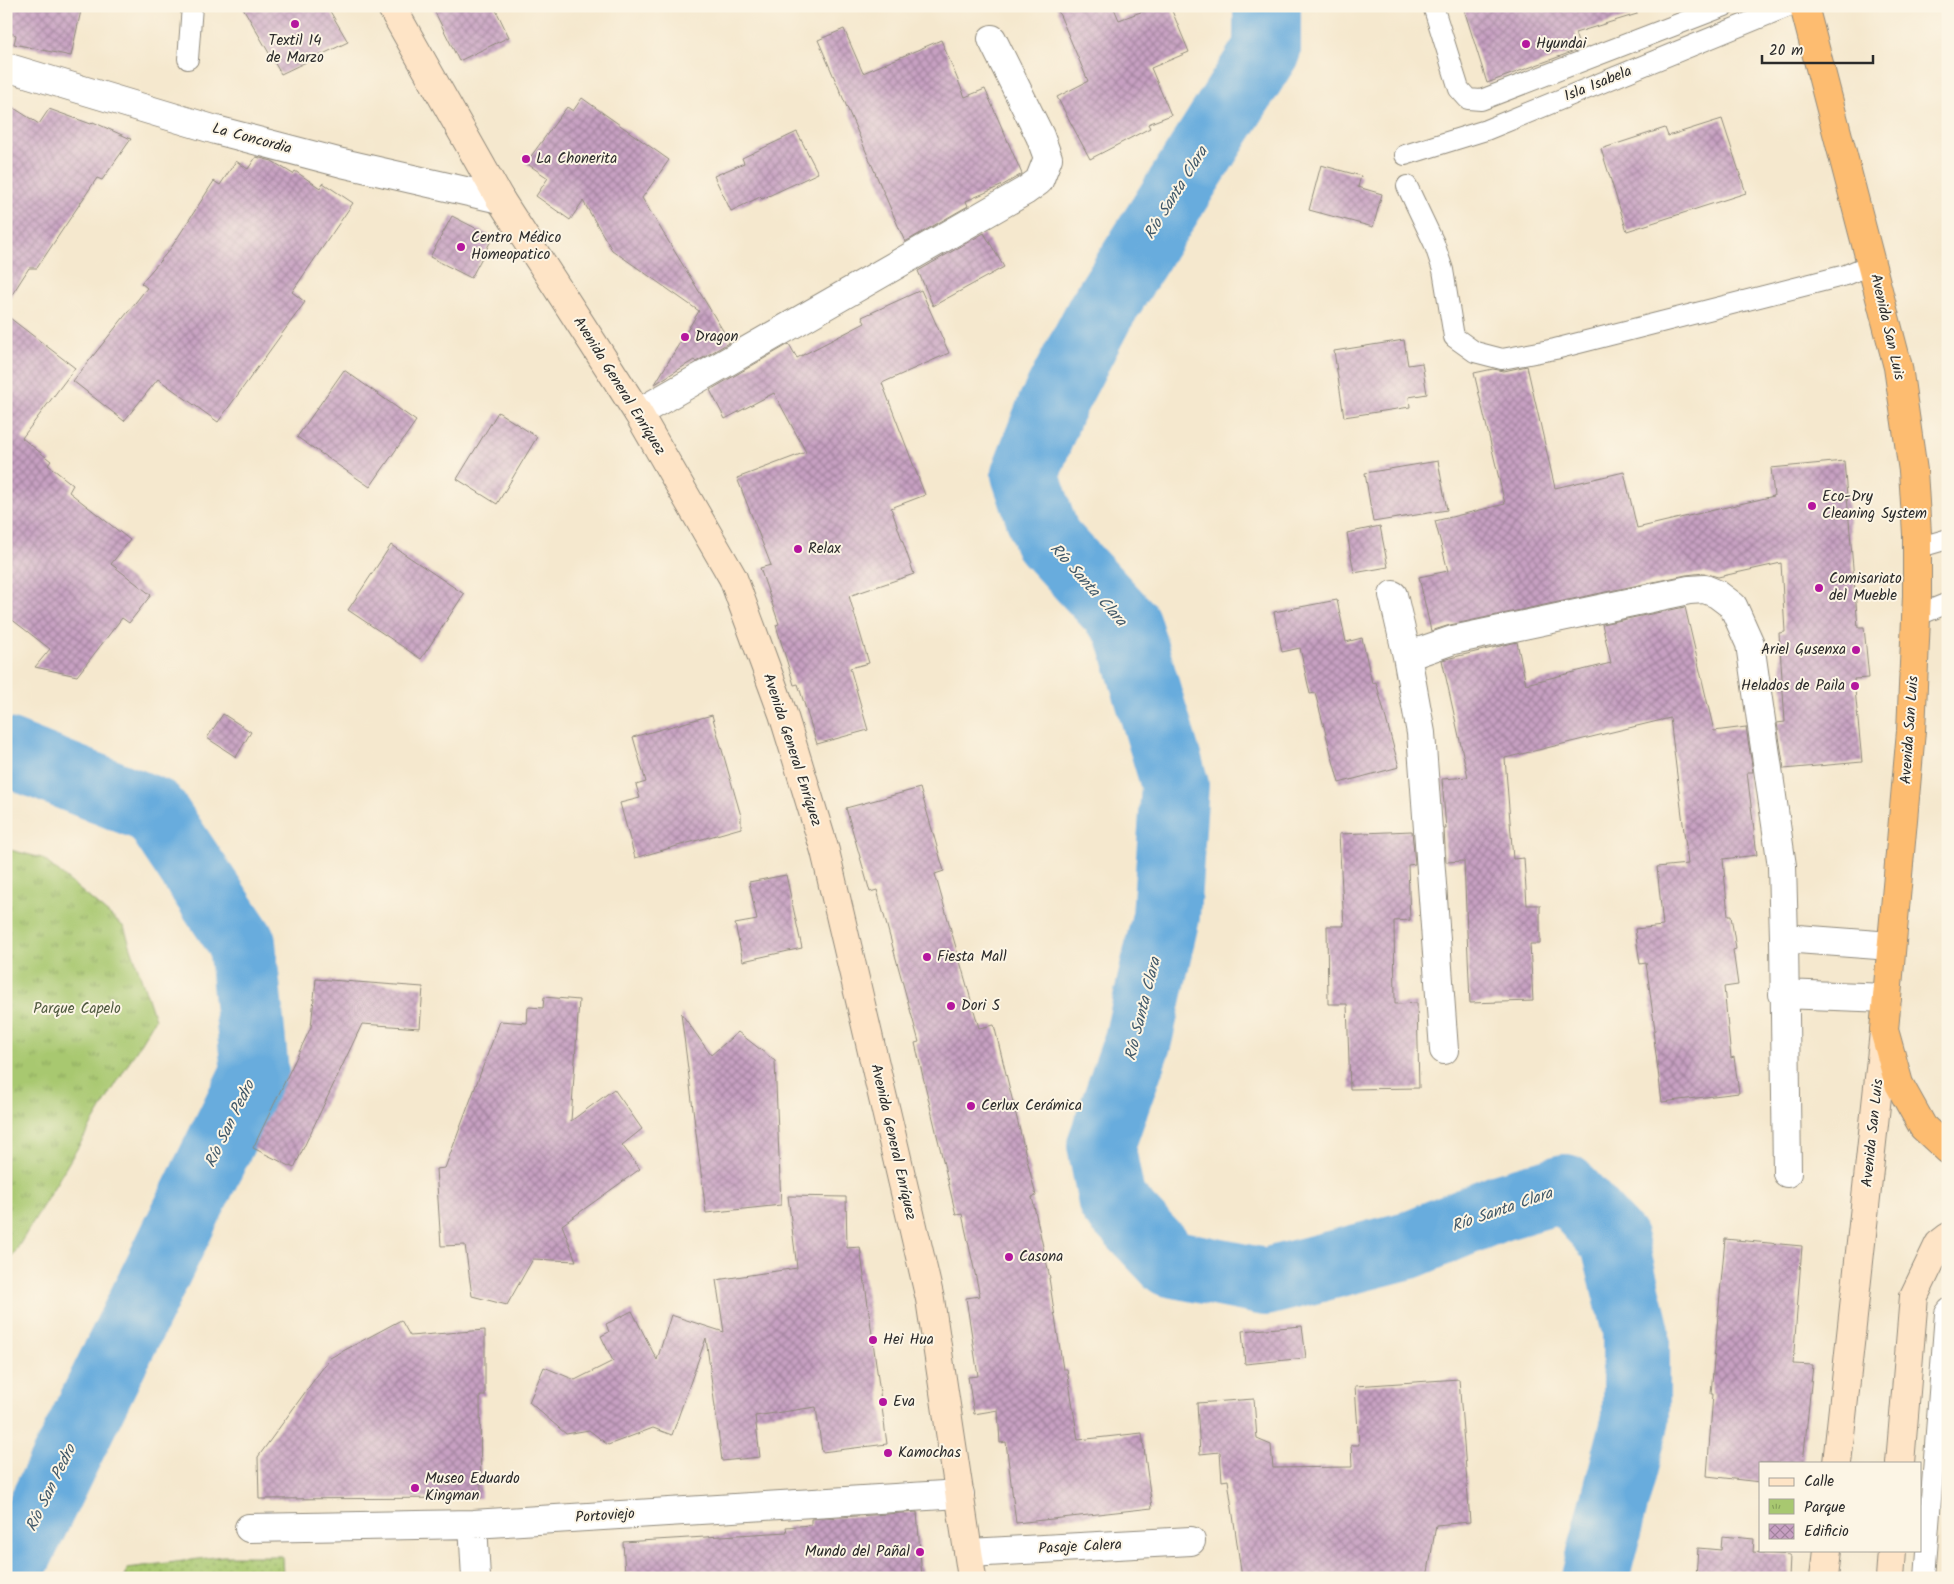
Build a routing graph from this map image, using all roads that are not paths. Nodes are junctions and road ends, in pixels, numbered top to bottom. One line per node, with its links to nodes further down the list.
1 (192, 6): 8 (lane)
2 (390, 6): 12 (main road, Avenida General Enríquez)
3 (1433, 6): 4 (lane)
4 (1725, 6)
5 (1789, 6): 10 (lane, Isla Isabela)
6 (1804, 6): 13 (highway, Avenida San Luis)
7 (992, 39): 14 (street)
8 (188, 59)
9 (6, 67): 12 (street, La Concordia)
10 (1405, 155)
11 (1407, 186): 13 (lane)
12 (500, 199): 14 (main road, Avenida General Enríquez)
13 (1872, 264): 16 (highway, Avenida San Luis)
14 (638, 412): 33 (main road, Avenida General Enríquez)
15 (1948, 539): 16 (lane)
16 (1917, 548): 19 (highway, Avenida San Luis)
17 (1393, 595): 20 (street)
18 (1948, 603): 19 (lane)
19 (1916, 616): 22 (highway, Avenida San Luis)
20 (1407, 656): 21 (street); 26 (street)
21 (1784, 938): 22 (street); 23 (street)
22 (1891, 946): 24 (highway, Avenida San Luis)
23 (1783, 994): 24 (street); 28 (street)
24 (1887, 998): 25 (highway, Avenida San Luis)
25 (1884, 1030): 27 (highway); 31 (main road, Avenida San Luis)
26 (1444, 1050)
27 (1948, 1150)
28 (1787, 1173)
29 (1948, 1237): 32 (main road)
30 (1948, 1309): 43 (lane)
31 (1837, 1462)
32 (1900, 1462)
33 (960, 1494): 34 (street, Portoviejo); 39 (main road, Avenida General Enríquez)
34 (473, 1524): 35 (street, Portoviejo); 40 (street)
35 (249, 1528)
36 (1191, 1541): 39 (street, Pasaje Calera)
37 (1828, 1552): 41 (main road)
38 (1892, 1552): 42 (main road)
39 (970, 1565)
40 (476, 1578)
41 (1824, 1578)
42 (1890, 1578)
43 (1925, 1578)

